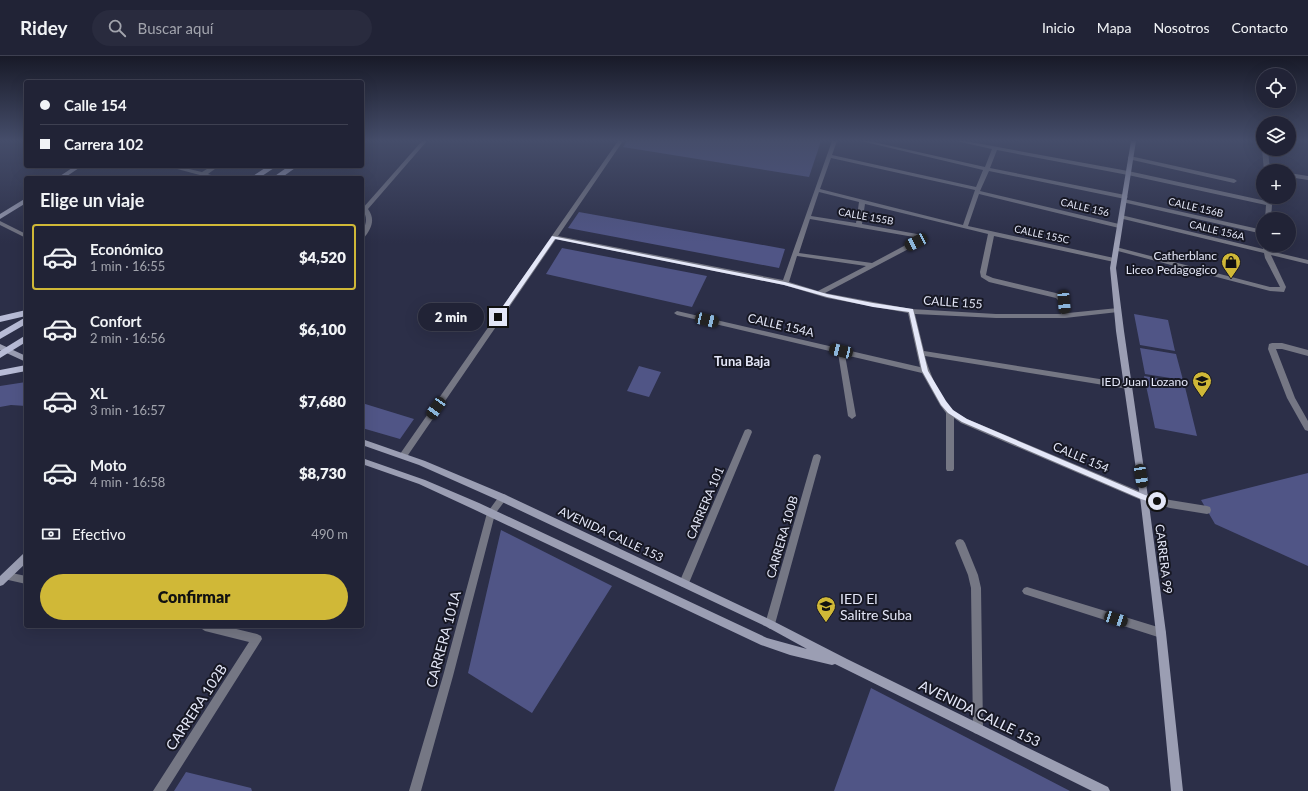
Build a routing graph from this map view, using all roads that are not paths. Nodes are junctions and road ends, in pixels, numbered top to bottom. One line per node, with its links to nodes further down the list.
1 (393, 175): 20 (street)
2 (596, 175): 33 (street)
3 (822, 175): 13 (street)
4 (913, 175): 14 (street, CALLE 156)
5 (984, 175): 14 (street)
6 (1016, 175): 15 (street, CALLE 156B)
7 (1128, 175): 15 (main road, CARRERA 99)
8 (1143, 175): 17 (street)
9 (1208, 175): 12 (street)
10 (1296, 176): 11 (street)
11 (1308, 178)
12 (1234, 181)
13 (817, 190): 18 (street, CALLE 155C); 23 (street)
14 (977, 190): 27 (street, CALLE 156); 28 (street)
15 (1124, 199): 24 (main road, CARRERA 99); 29 (street, CALLE 156B)
16 (24, 201): 22 (main road)
17 (1256, 201)
18 (862, 202): 26 (street); 28 (street, CALLE 155C)
19 (1270, 204): 21 (street)
20 (364, 209): 31 (street)
21 (1269, 212)
22 (0, 217)
23 (808, 217): 26 (street, CALLE 155B); 38 (street)
24 (1121, 217): 27 (main road, CARRERA 99); 34 (street, CALLE 156A)
25 (0, 223): 32 (street)
26 (860, 225): 41 (street, CALLE 155B)
27 (1120, 226): 35 (main road, CARRERA 99)
28 (965, 227): 30 (street, CALLE 155C)
29 (1256, 230)
30 (991, 233): 39 (street, CALLE 155C); 48 (street)
31 (364, 234)
32 (24, 235)
33 (554, 237): 42 (street, CALLE 155); 67 (street)
34 (1256, 246)
35 (1116, 249): 36 (street); 39 (main road, CARRERA 99)
36 (1267, 252)
37 (1279, 252): 40 (street, CALLE 156A)
38 (795, 254): 41 (street); 42 (street)
39 (1114, 260): 45 (main road, CARRERA 99)
40 (1308, 262)
41 (872, 265): 43 (street)
42 (785, 283): 43 (street, CALLE 155)
43 (819, 293): 44 (street, CALLE 155)
44 (912, 310): 48 (street, CALLE 155); 55 (street)
45 (1118, 310): 48 (street, CALLE 155); 61 (main road, CARRERA 99)
46 (24, 313): 49 (main road)
47 (678, 313): 54 (street, CALLE 154A)
48 (1065, 316)
49 (0, 319)
50 (24, 321): 51 (main road)
51 (0, 336)
52 (24, 339): 53 (main road)
53 (2, 351): 57 (main road)
54 (841, 351): 59 (street, CALLE 154A); 63 (street)
55 (921, 353): 59 (street); 61 (street)
56 (1308, 353): 64 (street)
57 (24, 358)
58 (24, 368): 60 (main road)
59 (925, 371): 62 (street)
60 (0, 373)
61 (1128, 386): 71 (main road, CARRERA 99)
62 (950, 412): 70 (street); 71 (street, CALLE 154)
63 (852, 416)
64 (1308, 428)
65 (748, 432): 79 (street, CARRERA 101)
66 (364, 443): 67 (main road, AVENIDA CALLE 153)
67 (403, 456): 72 (main road, AVENIDA CALLE 153)
68 (817, 457): 81 (street, CARRERA 100B)
69 (364, 462): 74 (main road, AVENIDA CALLE 153)
70 (950, 468)
71 (1144, 497): 73 (street, CALLE 154); 83 (main road, CARRERA 99)
72 (503, 498): 74 (street, CARRERA 101A); 79 (main road, AVENIDA CALLE 153)
73 (1207, 510)
74 (491, 513): 84 (main road, AVENIDA CALLE 153); 87 (street, CARRERA 101A)
75 (960, 543): 85 (street)
76 (24, 559): 77 (main road)
77 (3, 579): 78 (street)
78 (24, 580)
79 (684, 583): 81 (main road, AVENIDA CALLE 153)
80 (1027, 591): 83 (street)
81 (770, 624): 84 (main road, AVENIDA CALLE 153)
82 (213, 628): 86 (street, CARRERA 102B)
83 (1161, 633): 89 (main road, CARRERA 99)
84 (843, 663): 85 (main road, AVENIDA CALLE 153)
85 (978, 728): 88 (main road, AVENIDA CALLE 153)
86 (159, 791)
87 (415, 791)
88 (1104, 791)
89 (1177, 791)

